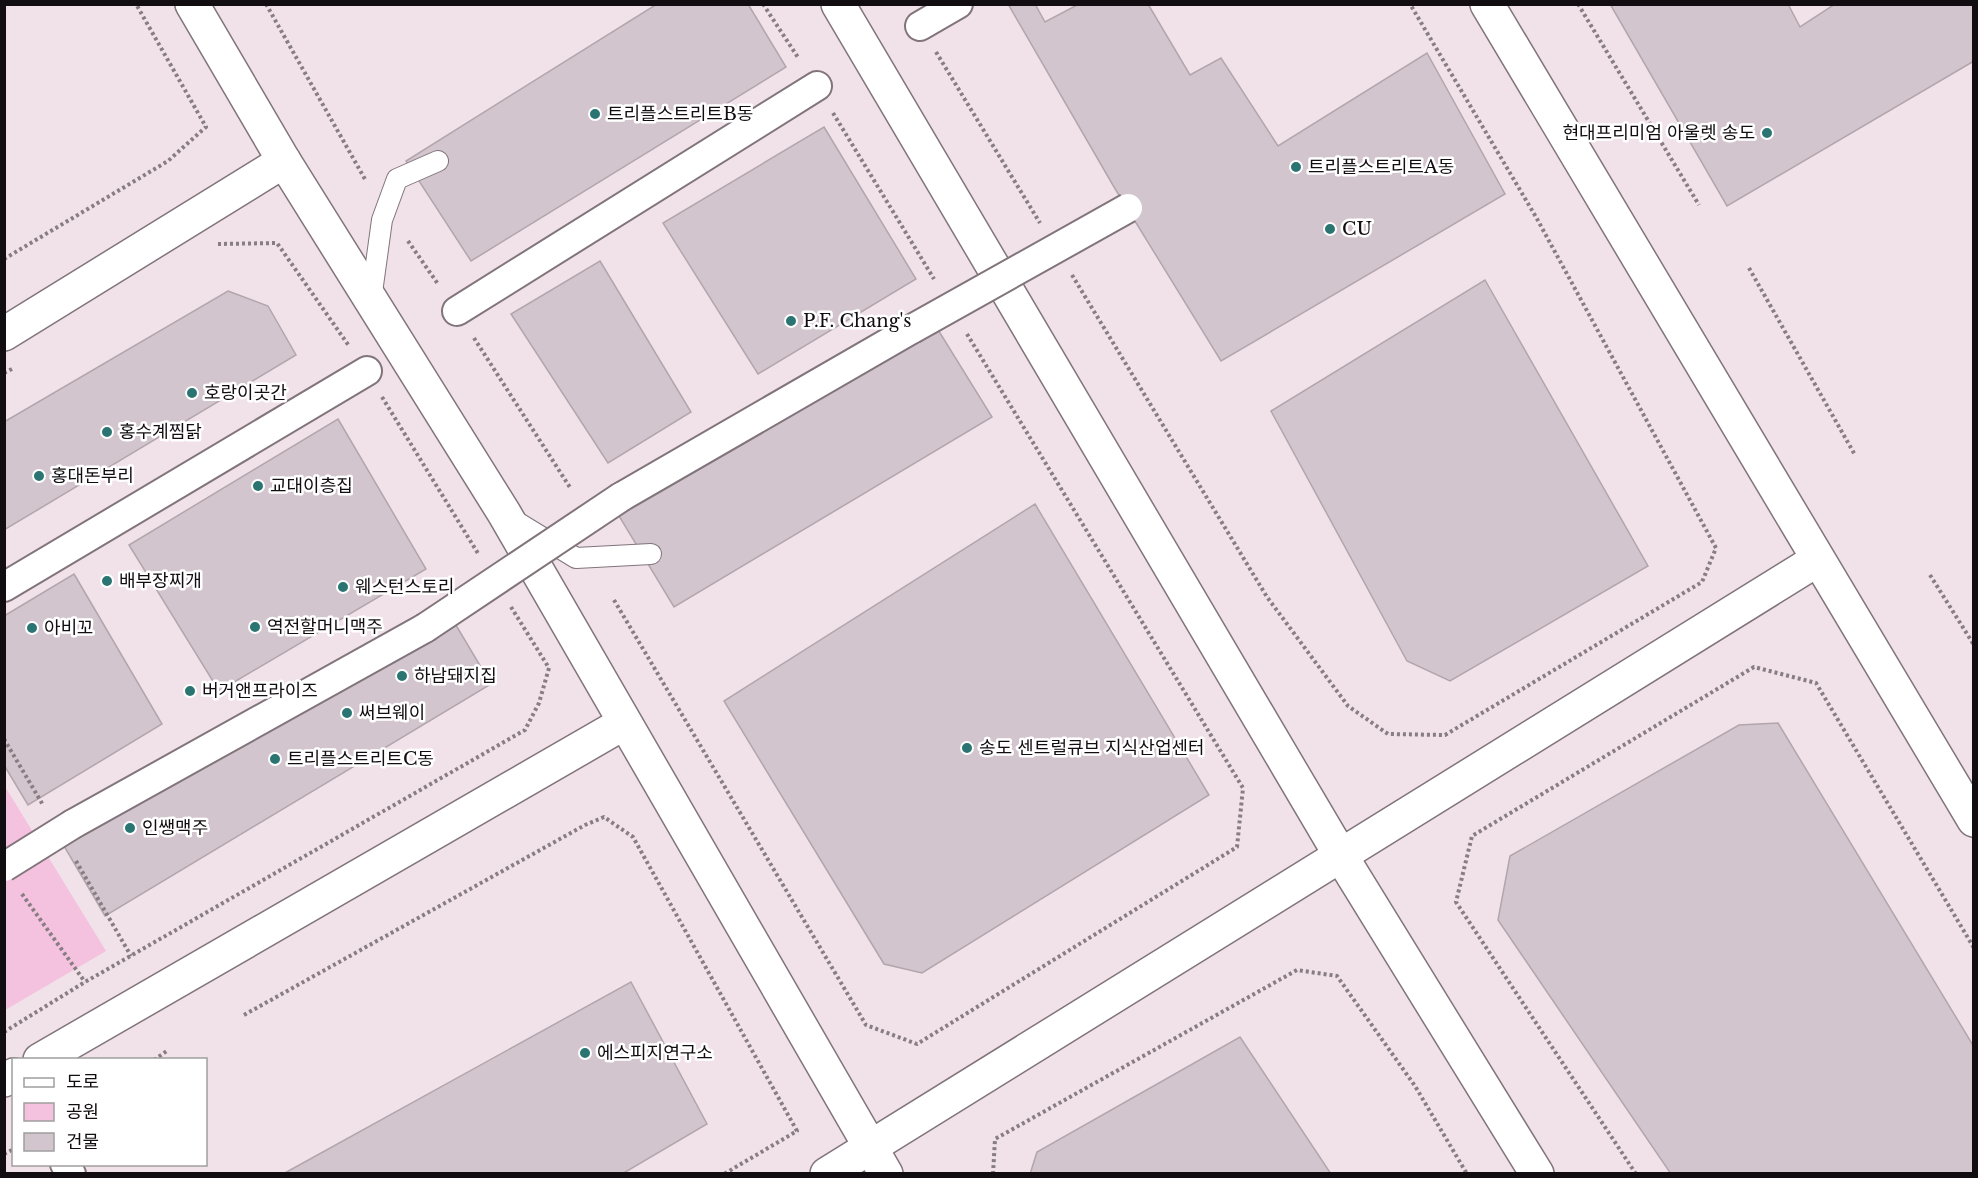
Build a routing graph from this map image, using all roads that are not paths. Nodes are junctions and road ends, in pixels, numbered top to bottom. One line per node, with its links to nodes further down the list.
1 (192, 4): 7 (street)
2 (838, 4): 20 (street)
3 (958, 4): 5 (street)
4 (1487, 4): 16 (street)
5 (920, 26)
6 (817, 86): 11 (street)
7 (284, 161): 10 (street); 12 (street)
8 (438, 161): 10 (lane)
9 (1128, 208): 21 (street, bridge)
10 (371, 300): 14 (street)
11 (457, 311)
12 (4, 334)
13 (367, 371): 17 (street)
14 (504, 513): 15 (lane); 18 (street)
15 (651, 554)
16 (1817, 560): 19 (street); 20 (street)
17 (4, 587)
18 (624, 723): 22 (street); 23 (street)
19 (1974, 820)
20 (1341, 856): 23 (street); 25 (street)
21 (11, 878)
22 (42, 1058)
23 (878, 1161): 24 (street)
24 (826, 1173)
25 (1537, 1173)

